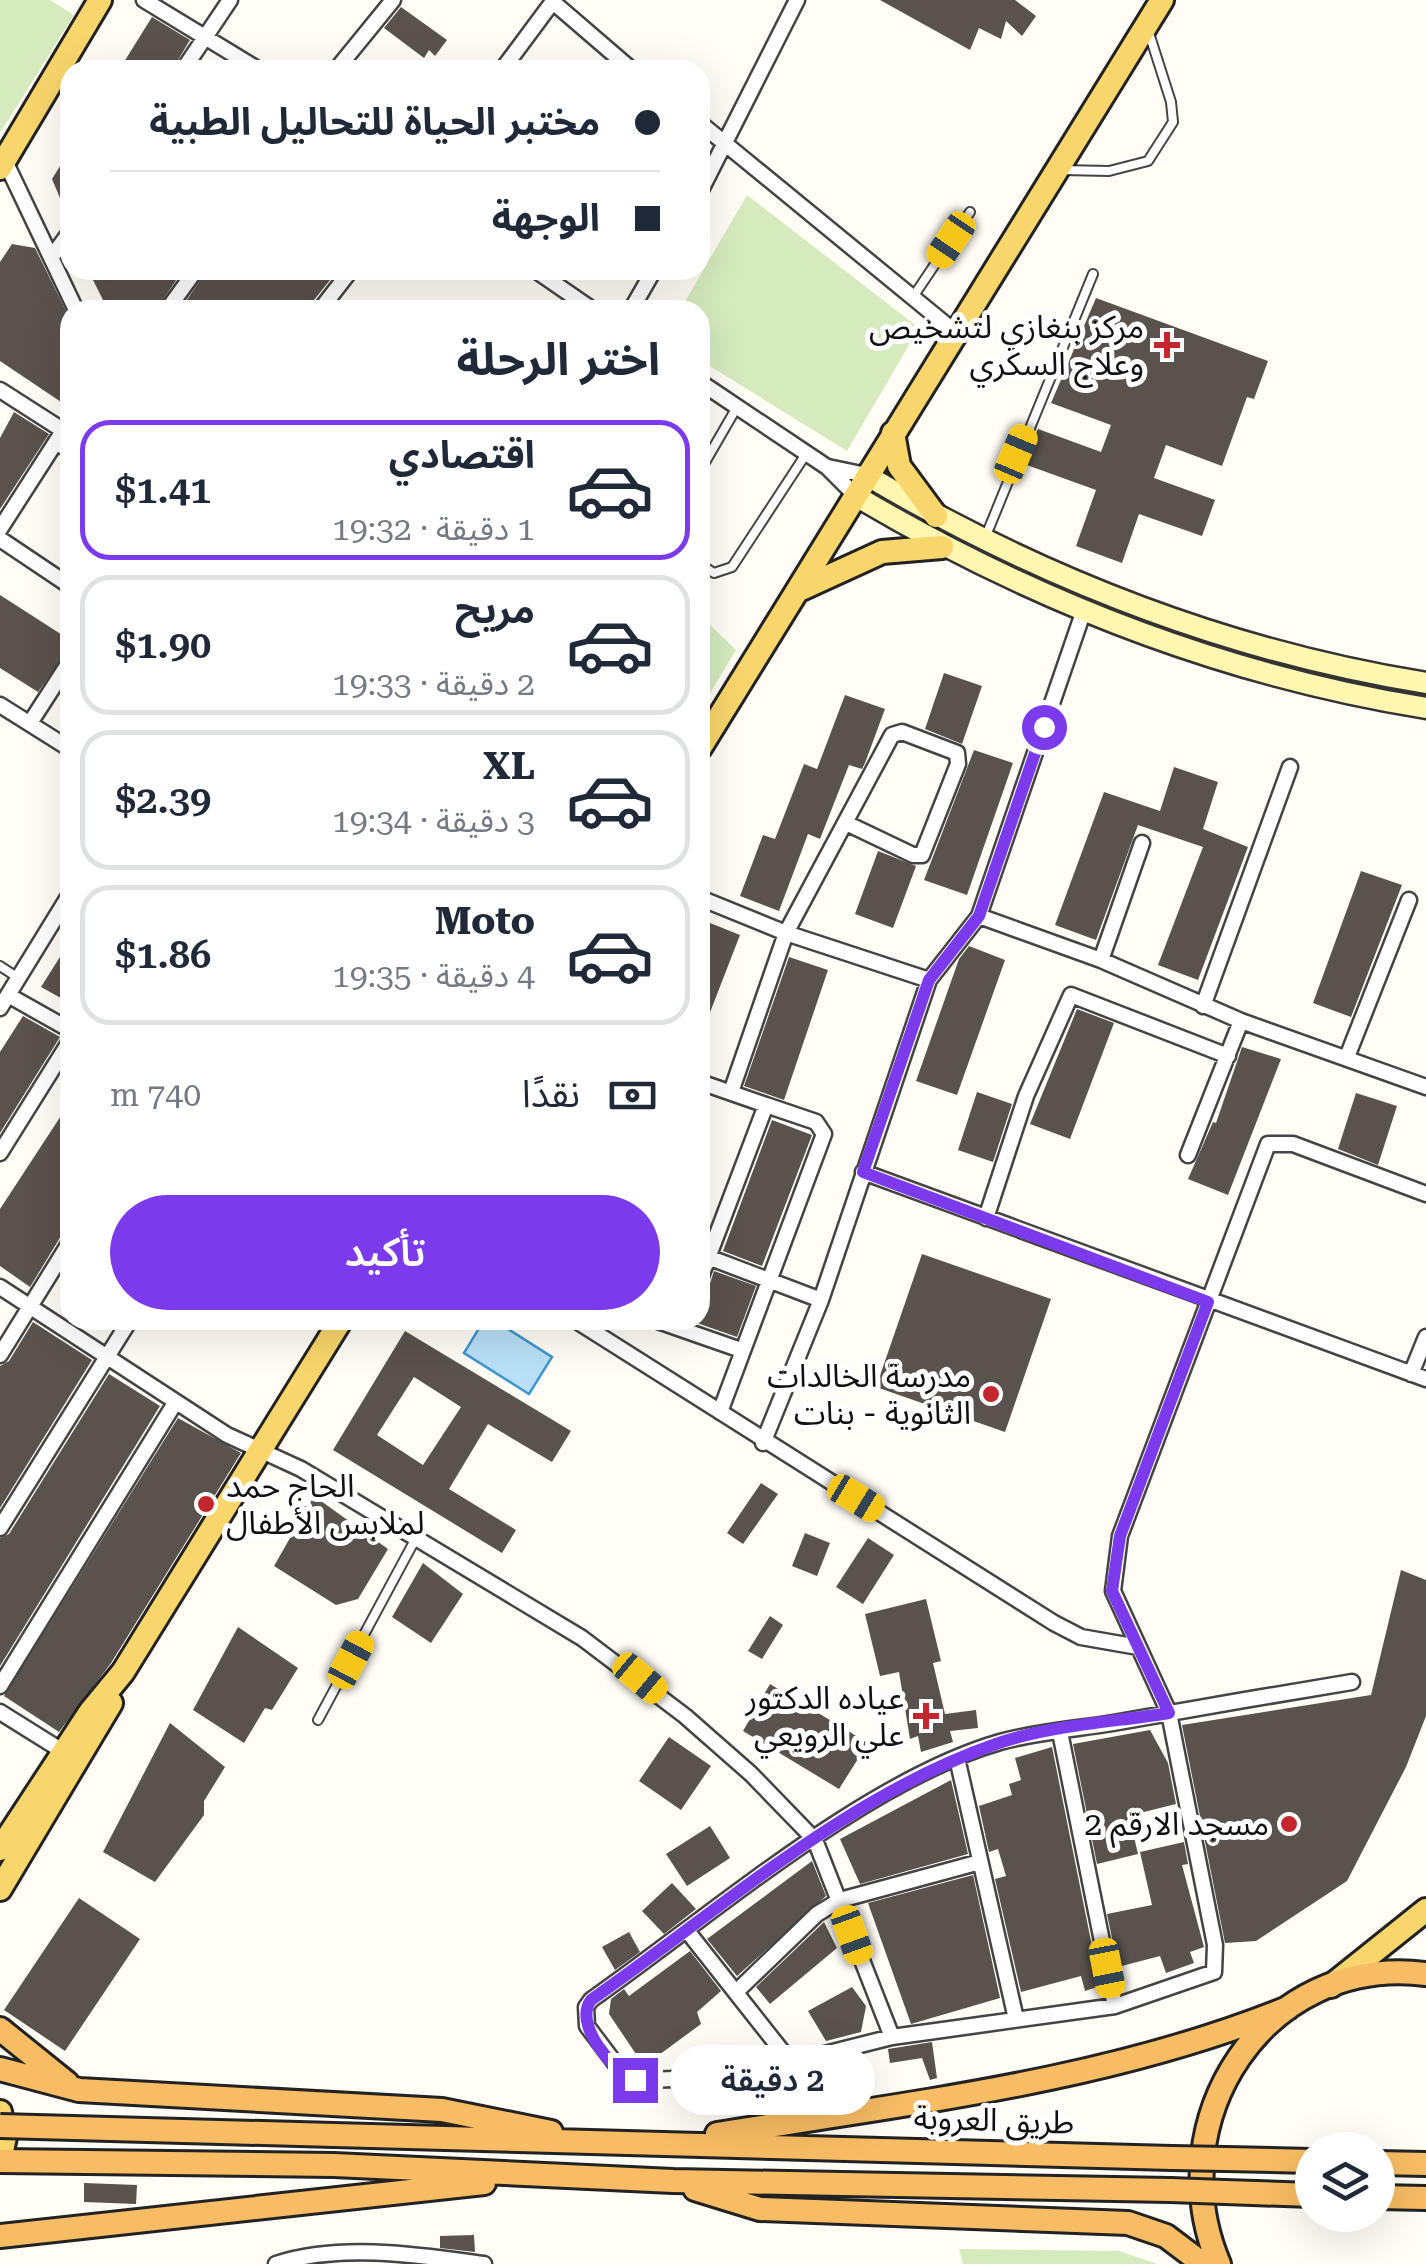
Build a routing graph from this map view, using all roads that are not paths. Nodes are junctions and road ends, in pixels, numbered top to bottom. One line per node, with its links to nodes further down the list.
1 (100, 0): 10 (main road)
2 (144, 0): 9 (street)
3 (230, 0): 9 (street)
4 (393, 0): 13 (street)
5 (798, 0): 18 (street)
6 (1162, 0): 8 (main road)
7 (554, 1): 14 (street); 15 (street)
8 (1147, 25): 20 (main road); 20 (lane)
9 (206, 36): 11 (street); 12 (street)
10 (64, 60)
11 (190, 60)
12 (243, 60)
13 (344, 60)
14 (510, 60)
15 (621, 60)
16 (60, 67): 19 (main road)
17 (710, 130): 18 (street)
18 (728, 144): 21 (street); 28 (street)
19 (2, 165): 24 (street)
20 (1058, 170): 30 (main road)
21 (710, 175)
22 (970, 212): 28 (lane)
23 (60, 246): 24 (street)
24 (51, 258): 26 (street)
25 (1093, 274): 46 (lane)
26 (60, 277)
27 (550, 280): 29 (street)
28 (913, 297): 30 (street)
29 (579, 300)
30 (956, 332): 35 (main road)
31 (710, 388): 33 (street)
32 (0, 390): 34 (street)
33 (737, 406): 39 (lane); 40 (street)
34 (60, 422)
35 (892, 433): 42 (main road); 43 (main road)
36 (60, 436): 37 (street)
37 (55, 444): 38 (lane); 44 (street)
38 (60, 448)
39 (710, 453)
40 (806, 453): 41 (street); 48 (lane)
41 (827, 466): 42 (street); 42 (street)
42 (861, 486): 43 (main road); 47 (main road); 50 (main road)
43 (936, 516): 46 (main road)
44 (0, 529)
45 (0, 538): 49 (street)
46 (984, 542): 52 (main road)
47 (942, 547): 50 (main road); 51 (main road)
48 (710, 570)
49 (60, 579)
50 (799, 590): 57 (main road)
51 (1083, 613): 55 (main road); 65 (street)
52 (1426, 683)
53 (60, 686): 56 (street)
54 (0, 705): 56 (street)
55 (1426, 708)
56 (30, 723): 58 (street)
57 (710, 732)
58 (60, 742)
59 (1290, 766): 72 (street)
60 (846, 823): 60 (street); 66 (street)
61 (1142, 843): 67 (street)
62 (1409, 900): 77 (street)
63 (710, 902): 66 (street)
64 (60, 910): 69 (street)
65 (979, 916): 67 (street); 70 (street)
66 (786, 933): 70 (street); 80 (street)
67 (1101, 960): 72 (street)
68 (0, 966): 69 (lane)
69 (18, 978): 71 (street)
70 (929, 980): 84 (street)
71 (4, 1002): 74 (street)
72 (1203, 1006): 73 (street)
73 (1242, 1021): 75 (street); 77 (street)
74 (60, 1026)
75 (1228, 1056): 83 (street); 86 (street)
76 (60, 1057): 82 (street)
77 (1348, 1057): 79 (street)
78 (710, 1085): 80 (street)
79 (1426, 1087)
80 (730, 1092): 81 (street)
81 (766, 1105): 87 (street); 90 (street)
82 (0, 1153)
83 (1188, 1156)
84 (863, 1172): 86 (street); 92 (street)
85 (1426, 1194): 93 (street)
86 (986, 1218): 93 (street)
87 (710, 1240)
88 (710, 1257): 90 (street)
89 (60, 1258): 94 (street)
90 (768, 1278): 92 (street); 102 (street)
91 (0, 1287): 94 (street)
92 (821, 1300): 108 (street)
93 (1208, 1302): 105 (street); 112 (street)
94 (30, 1307): 95 (street); 103 (street)
95 (60, 1327)
96 (64, 1330): 104 (street)
97 (124, 1330): 104 (street)
98 (336, 1330): 109 (main road)
99 (591, 1330): 107 (street)
100 (695, 1330): 102 (street)
101 (1426, 1337): 105 (street)
102 (741, 1350): 107 (street)
103 (0, 1354)
104 (106, 1358): 106 (street); 110 (street)
105 (1418, 1377)
106 (175, 1403): 109 (street); 115 (street)
107 (720, 1412): 108 (street)
108 (763, 1443): 112 (street)
109 (260, 1450): 111 (street); 113 (main road)
110 (0, 1528)
111 (416, 1538): 118 (lane); 122 (street)
112 (1138, 1647): 117 (street)
113 (123, 1672): 120 (main road); 125 (main road)
114 (1352, 1682): 117 (street)
115 (0, 1686)
116 (0, 1712): 120 (street)
117 (1169, 1713): 119 (street); 132 (street)
118 (318, 1720)
119 (1060, 1732): 121 (street); 132 (street)
120 (64, 1752): 123 (main road)
121 (957, 1758): 122 (street); 124 (street)
122 (815, 1840): 126 (street); 128 (street)
123 (0, 1849)
124 (980, 1862): 126 (street); 134 (street)
125 (0, 1889)
126 (840, 1900): 131 (street); 136 (street)
127 (1426, 1910): 130 (main road)
128 (688, 1932): 131 (street); 137 (street)
129 (1426, 1974): 130 (highway)
130 (1331, 1986): 133 (highway)
131 (736, 1992): 137 (street)
132 (1115, 2006): 134 (street)
133 (1288, 2008): 143 (highway); 158 (highway)
134 (1016, 2019): 136 (street)
135 (0, 2029): 139 (highway)
136 (892, 2037): 137 (street)
137 (792, 2065)
138 (0, 2069): 139 (highway)
139 (79, 2090): 142 (highway)
140 (0, 2112): 144 (main road)
141 (0, 2126): 142 (highway, طريق العروبة, bridge)
142 (593, 2142): 143 (highway, طريق العروبة)
143 (663, 2142): 145 (highway, طريق العروبة, bridge)
144 (0, 2161): 148 (highway, طريق العروبة)
145 (1295, 2161)
146 (1395, 2163): 147 (highway)
147 (1426, 2164)
148 (581, 2174): 149 (highway, طريق العروبة); 153 (highway)
149 (672, 2181): 150 (highway, طريق العروبة, bridge); 157 (highway)
150 (1295, 2194)
151 (1395, 2197): 152 (highway)
152 (1426, 2198)
153 (0, 2236)
154 (391, 2259): 155 (street); 156 (street)
155 (276, 2264)
156 (484, 2264)
157 (1203, 2264)
158 (1219, 2264)

